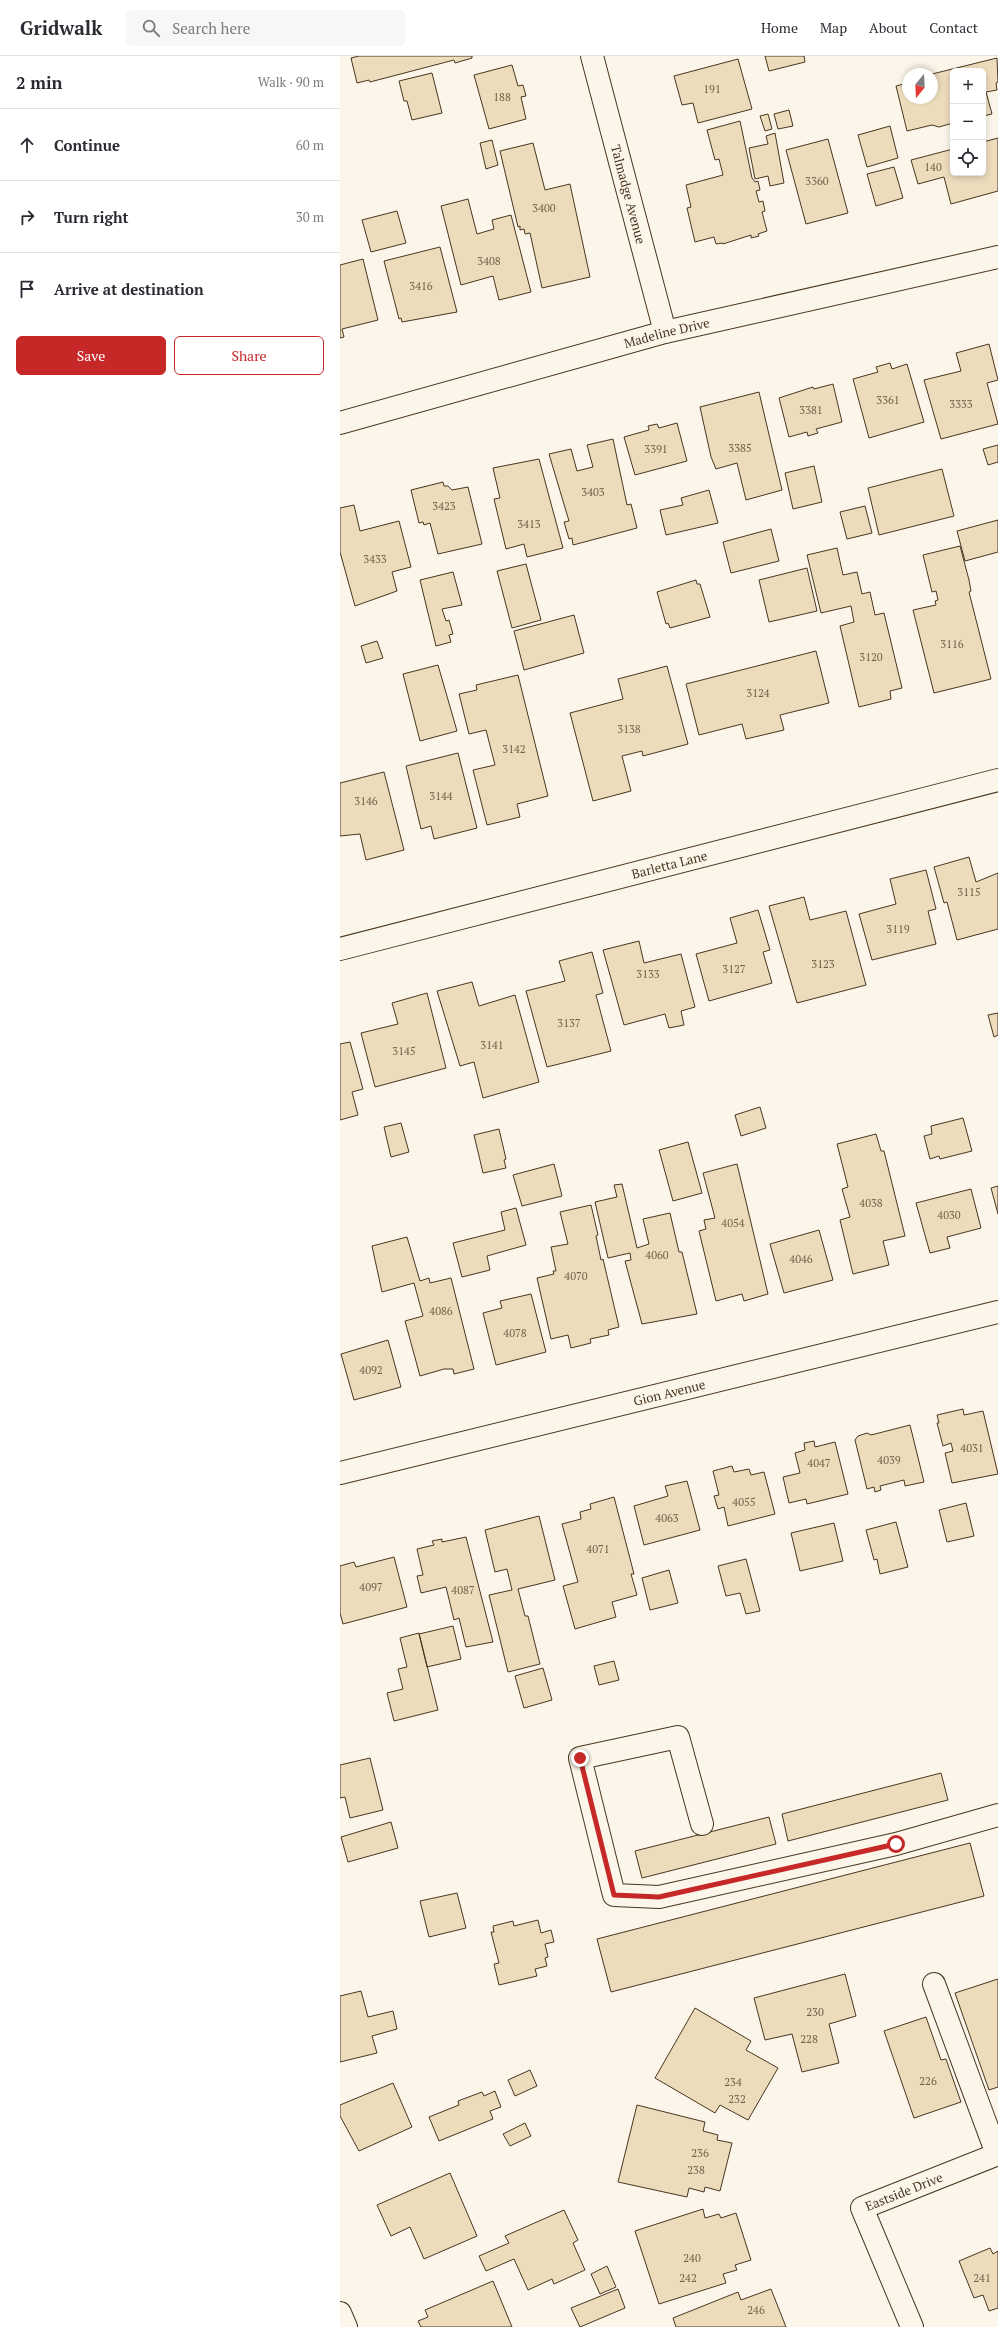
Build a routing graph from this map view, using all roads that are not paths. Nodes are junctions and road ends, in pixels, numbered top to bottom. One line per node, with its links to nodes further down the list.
1 (592, 56): 3 (street, Talmadge Avenue)
2 (998, 257): 3 (street, Madeline Drive)
3 (665, 332): 4 (street, Madeline Drive)
4 (340, 423)
5 (998, 780): 6 (street, Barletta Lane)
6 (340, 949)
7 (998, 1312): 8 (street, Gion Avenue)
8 (340, 1473)
9 (998, 1815): 10 (street)
10 (702, 1824)
11 (934, 1984): 12 (street)
12 (997, 2154): 15 (street, Eastside Drive)
13 (340, 2313): 14 (street)
14 (346, 2327)
15 (912, 2327)

